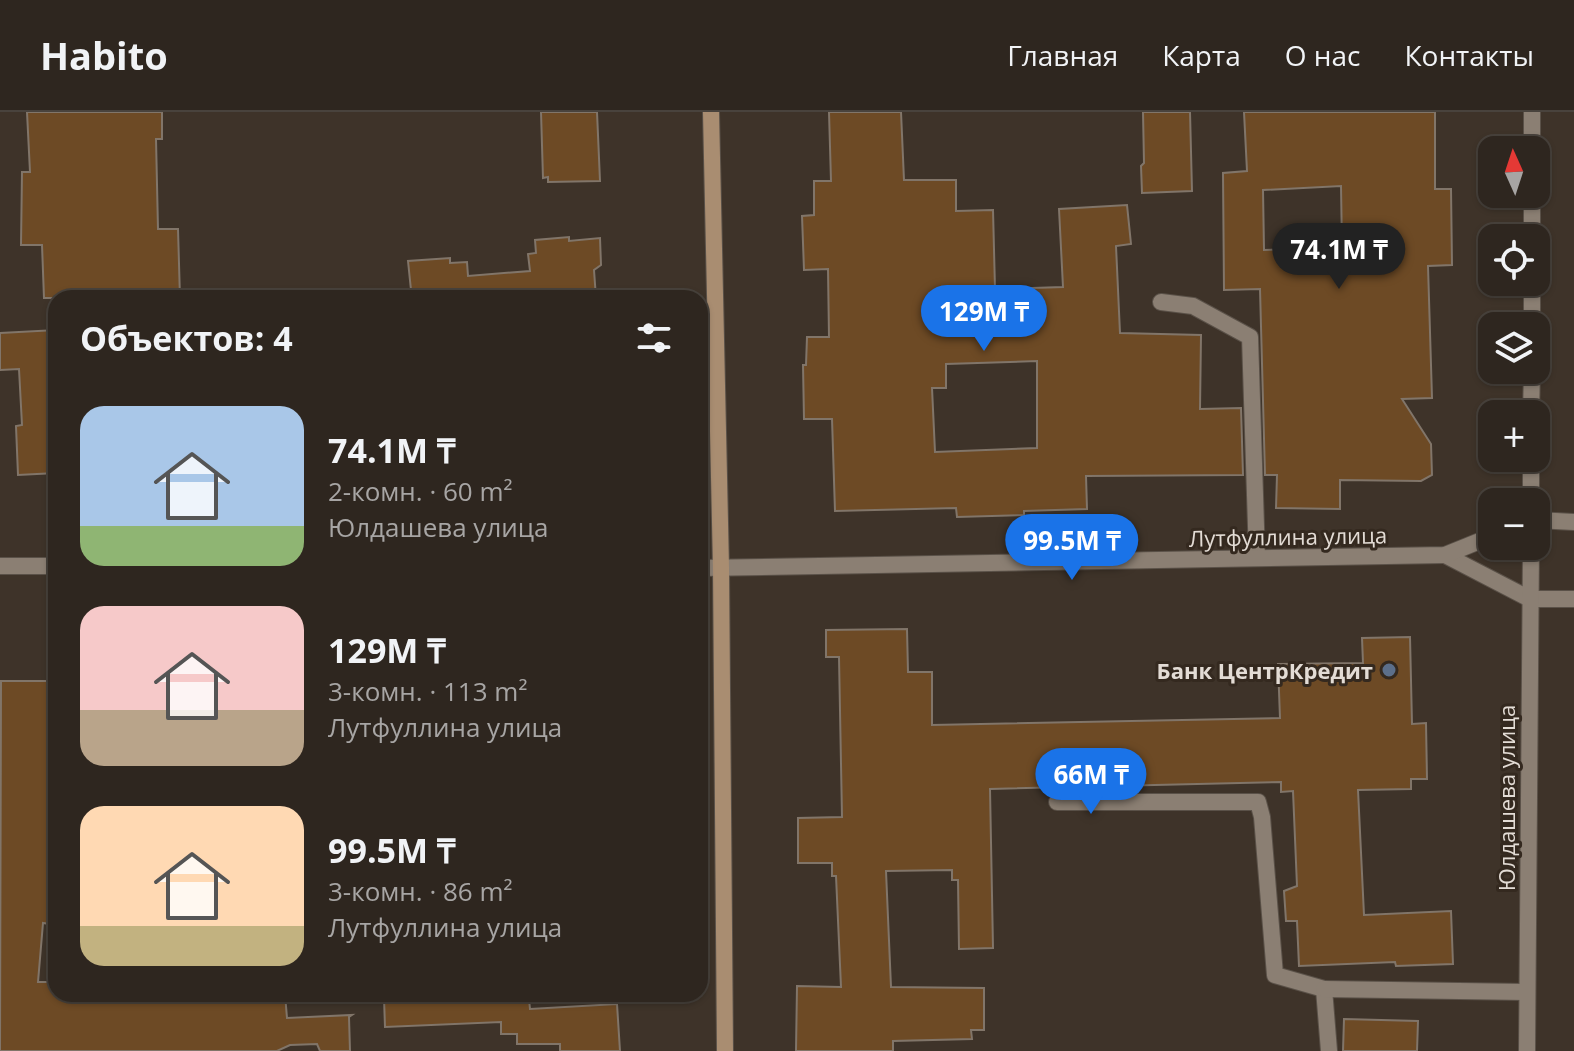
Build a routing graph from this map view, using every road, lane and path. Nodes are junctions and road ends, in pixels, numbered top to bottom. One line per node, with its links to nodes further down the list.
1 (711, 112): 14 (main road)
2 (1532, 112): 3 (street)
3 (1532, 136)
4 (1161, 302): 9 (street)
5 (1550, 521): 6 (street)
6 (1574, 522)
7 (1478, 542): 8 (street, Лутфуллина улица)
8 (1445, 555): 9 (street, Лутфуллина улица); 15 (street, Лутфуллина улица)
9 (1257, 558): 14 (street, Лутфуллина улица)
10 (1531, 560): 15 (street, Юлдашева улица)
11 (0, 566): 12 (street)
12 (48, 566)
13 (708, 568): 14 (street, Лутфуллина улица)
14 (721, 568): 20 (main road)
15 (1530, 599): 16 (street, Лутфуллина улица); 19 (street, Юлдашева улица)
16 (1574, 599)
17 (1057, 802): 18 (street)
18 (1324, 989): 19 (street); 21 (street)
19 (1527, 992): 22 (street, Юлдашева улица)
20 (725, 1051)
21 (1329, 1051)
22 (1527, 1051)

